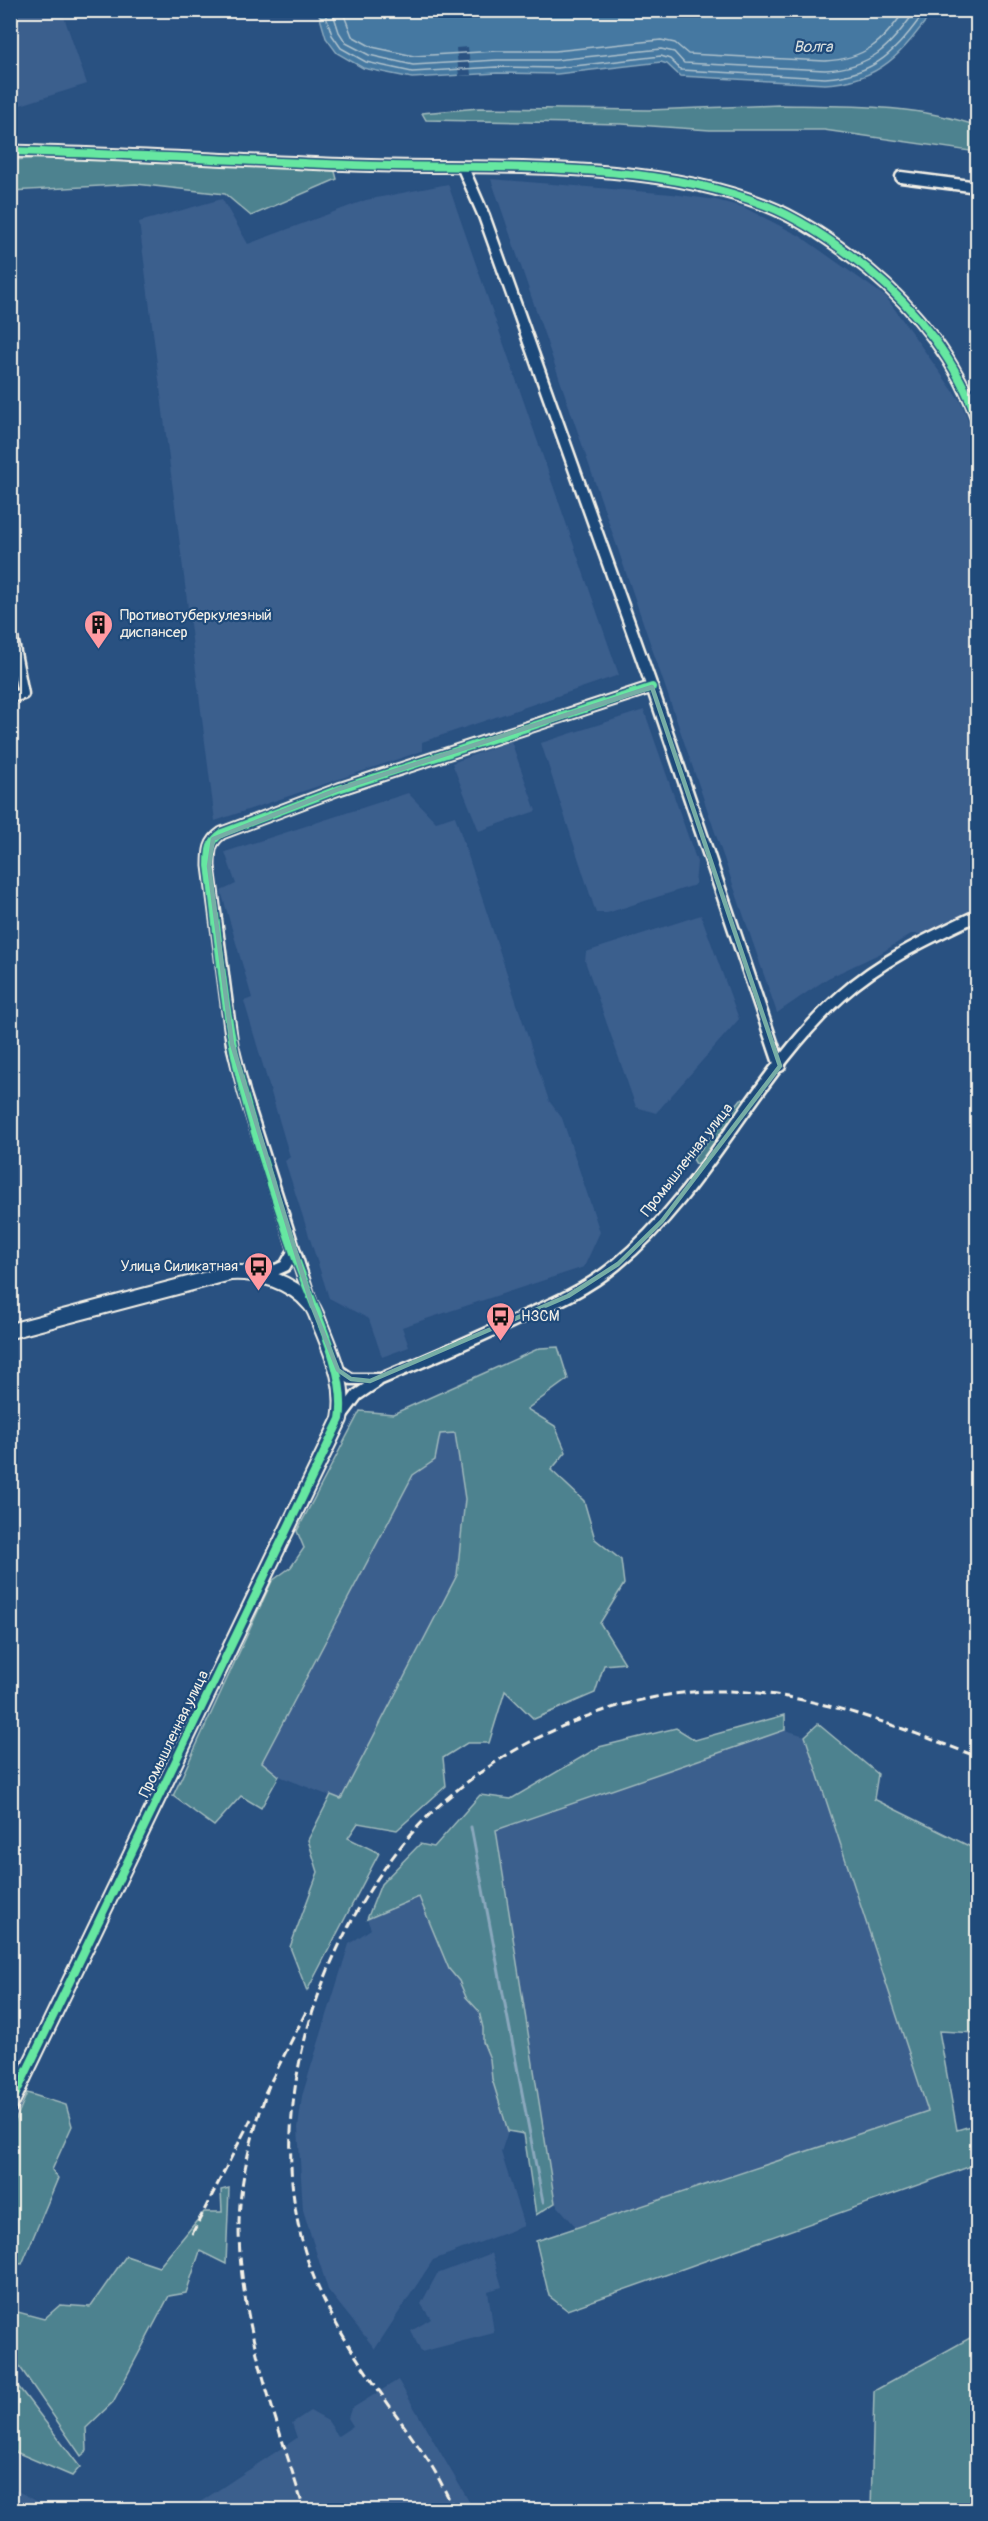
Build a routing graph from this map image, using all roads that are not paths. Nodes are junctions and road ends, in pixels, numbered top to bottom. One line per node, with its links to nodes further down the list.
1 (10, 151): 2 (street)
2 (463, 168): 5 (street); 7 (street)
3 (901, 177): 4 (street)
4 (978, 187)
5 (978, 421)
6 (10, 627): 8 (street)
7 (652, 687): 10 (street); 11 (street)
8 (10, 697)
9 (978, 915): 10 (street, Промышленная улица)
10 (780, 1066): 16 (street, Промышленная улица)
11 (293, 1252): 12 (street); 13 (street)
12 (262, 1276): 13 (street); 14 (street)
13 (312, 1305): 15 (street)
14 (10, 1331)
15 (338, 1370): 16 (street, Промышленная улица); 17 (street, Промышленная улица)
16 (381, 1379): 17 (street)
17 (340, 1419): 18 (street, Промышленная улица)
18 (10, 2106)

